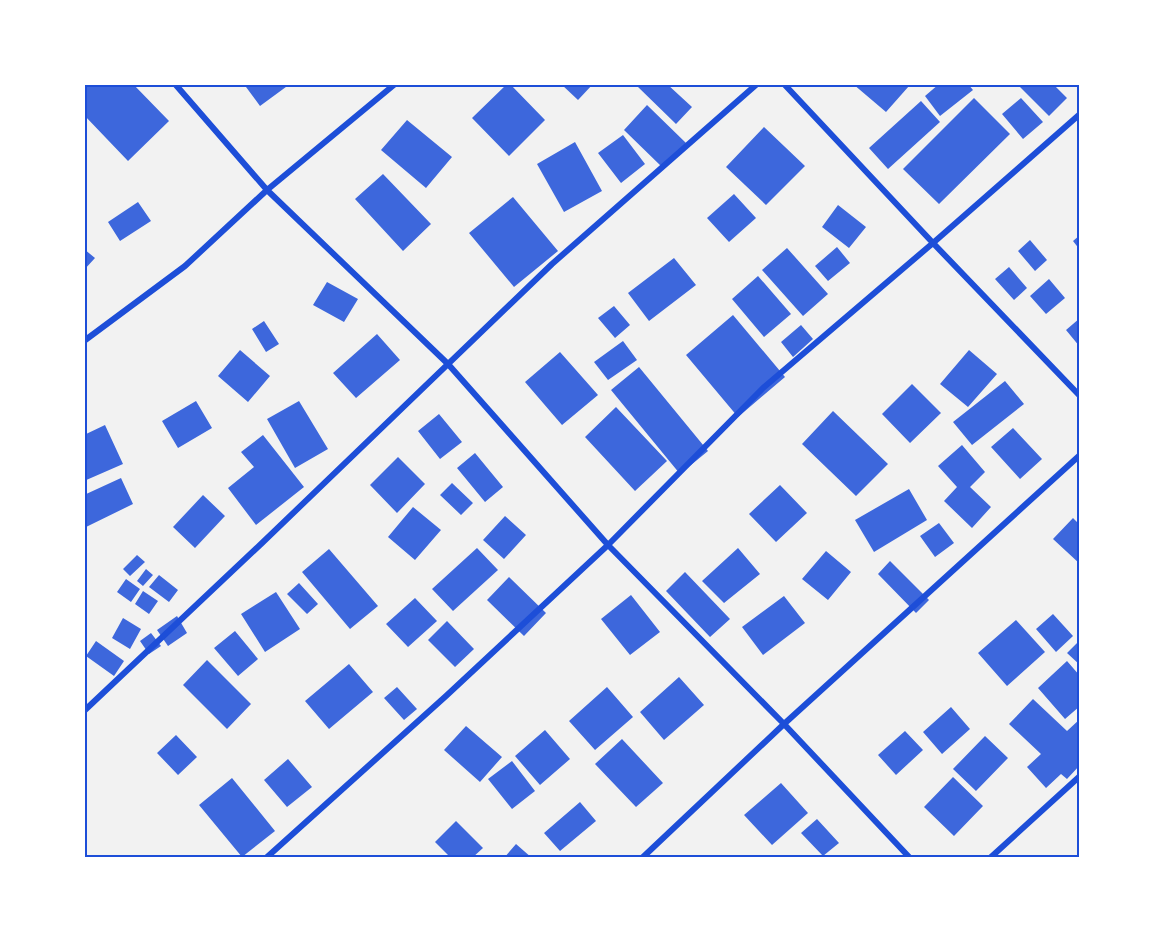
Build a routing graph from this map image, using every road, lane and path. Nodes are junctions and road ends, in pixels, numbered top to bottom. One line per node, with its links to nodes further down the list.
1 (175, 84): 6 (street)
2 (395, 84): 6 (street)
3 (757, 84): 9 (street)
4 (784, 84): 7 (street)
5 (1080, 114): 7 (street)
6 (267, 190): 8 (street); 9 (street)
7 (933, 243): 10 (street); 12 (street)
8 (84, 341)
9 (448, 364): 12 (street); 13 (street)
10 (1080, 396)
11 (1080, 455): 14 (street)
12 (608, 545): 14 (street); 16 (street)
13 (84, 711)
14 (784, 724): 17 (street); 18 (street)
15 (1080, 776): 19 (street)
16 (266, 858)
17 (642, 858)
18 (910, 858)
19 (990, 858)

